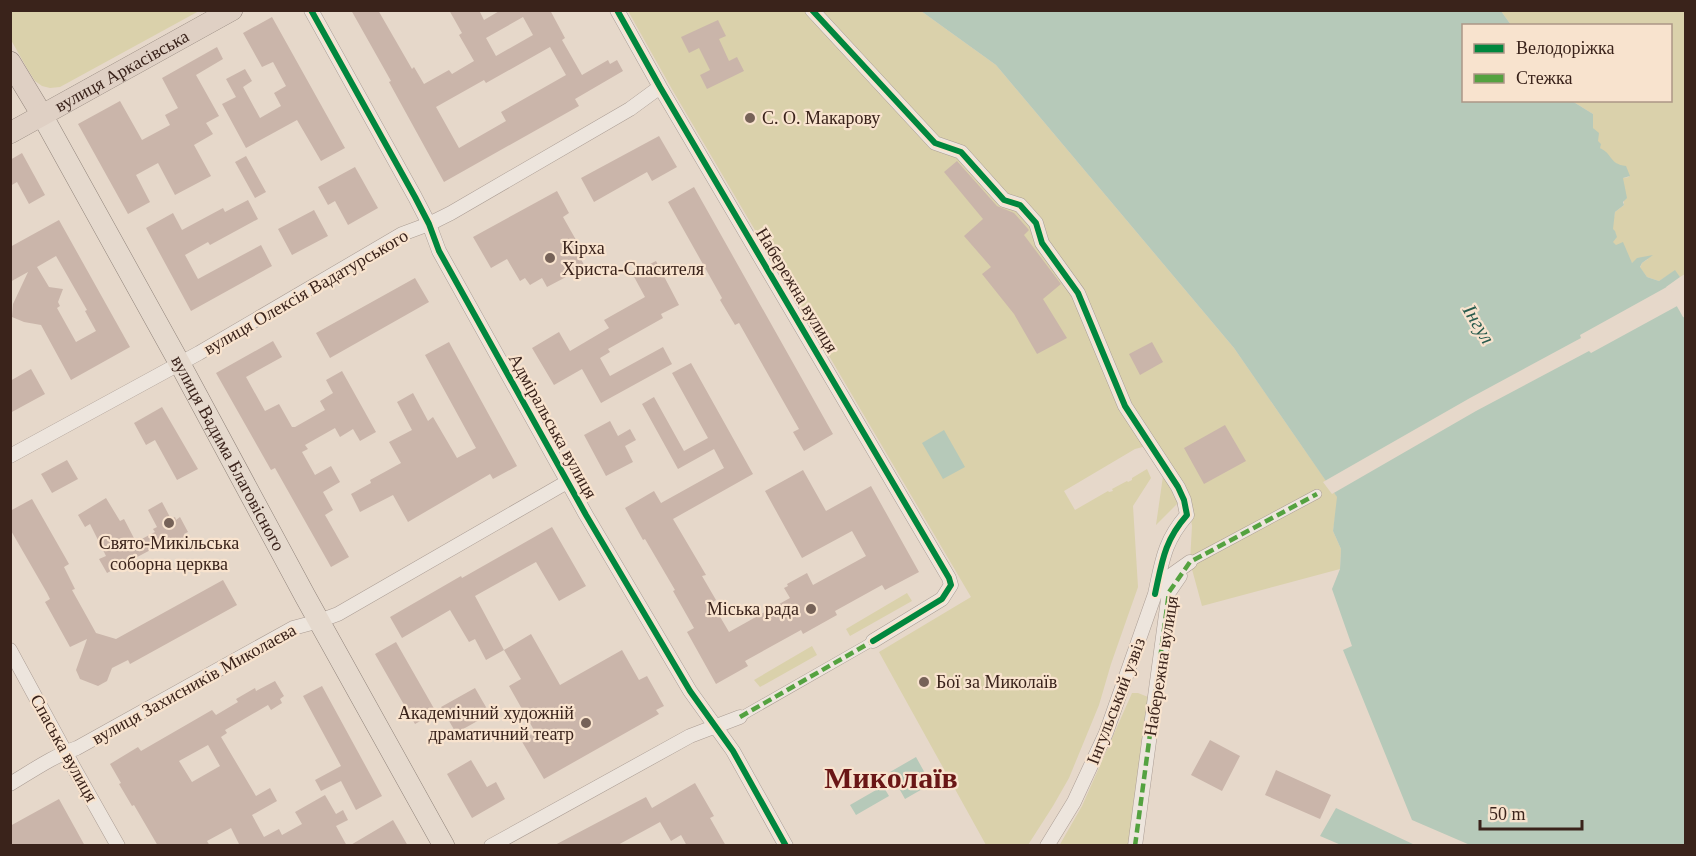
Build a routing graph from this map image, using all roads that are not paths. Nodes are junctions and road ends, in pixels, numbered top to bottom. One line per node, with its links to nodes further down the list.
1 (232, 10): 7 (highway, вулиця Аркасівська)
2 (311, 10): 9 (street, Адміральська вулиця)
3 (617, 10): 6 (street, Набережна вулиця)
4 (812, 10): 15 (street)
5 (10, 62): 7 (highway, вулиця Вадима Благовісного)
6 (660, 87): 9 (street, вулиця Олексія Вадатурського); 17 (street, Набережна вулиця)
7 (42, 115): 8 (highway, вулиця Аркасівська); 10 (main road, вулиця Вадима Благовісного)
8 (10, 133)
9 (429, 224): 10 (street, вулиця Олексія Вадатурського); 12 (street, Адміральська вулиця)
10 (180, 364): 11 (street, вулиця Олексія Вадатурського); 16 (main road, вулиця Вадима Благовісного)
11 (10, 456)
12 (567, 482): 16 (street, вулиця Захисників Миколаєва); 20 (street, Адміральська вулиця)
13 (1317, 494): 14 (street, Набережна вулиця)
14 (1190, 562): 15 (street, Інгульський узвіз); 28 (street, Набережна вулиця)
15 (1155, 594): 27 (street, Інгульський узвіз)
16 (320, 621): 21 (street, вулиця Захисників Миколаєва); 24 (main road, вулиця Вадима Благовісного)
17 (873, 641): 19 (street)
18 (10, 650): 21 (street, Спаська вулиця)
19 (740, 717): 20 (street)
20 (715, 726): 25 (street); 26 (street, Адміральська вулиця)
21 (65, 752): 22 (street, вулиця Захисників Миколаєва); 23 (street, Спаська вулиця)
22 (10, 784)
23 (118, 846)
24 (444, 846)
25 (491, 846)
26 (786, 846)
27 (1047, 846)
28 (1136, 846)

